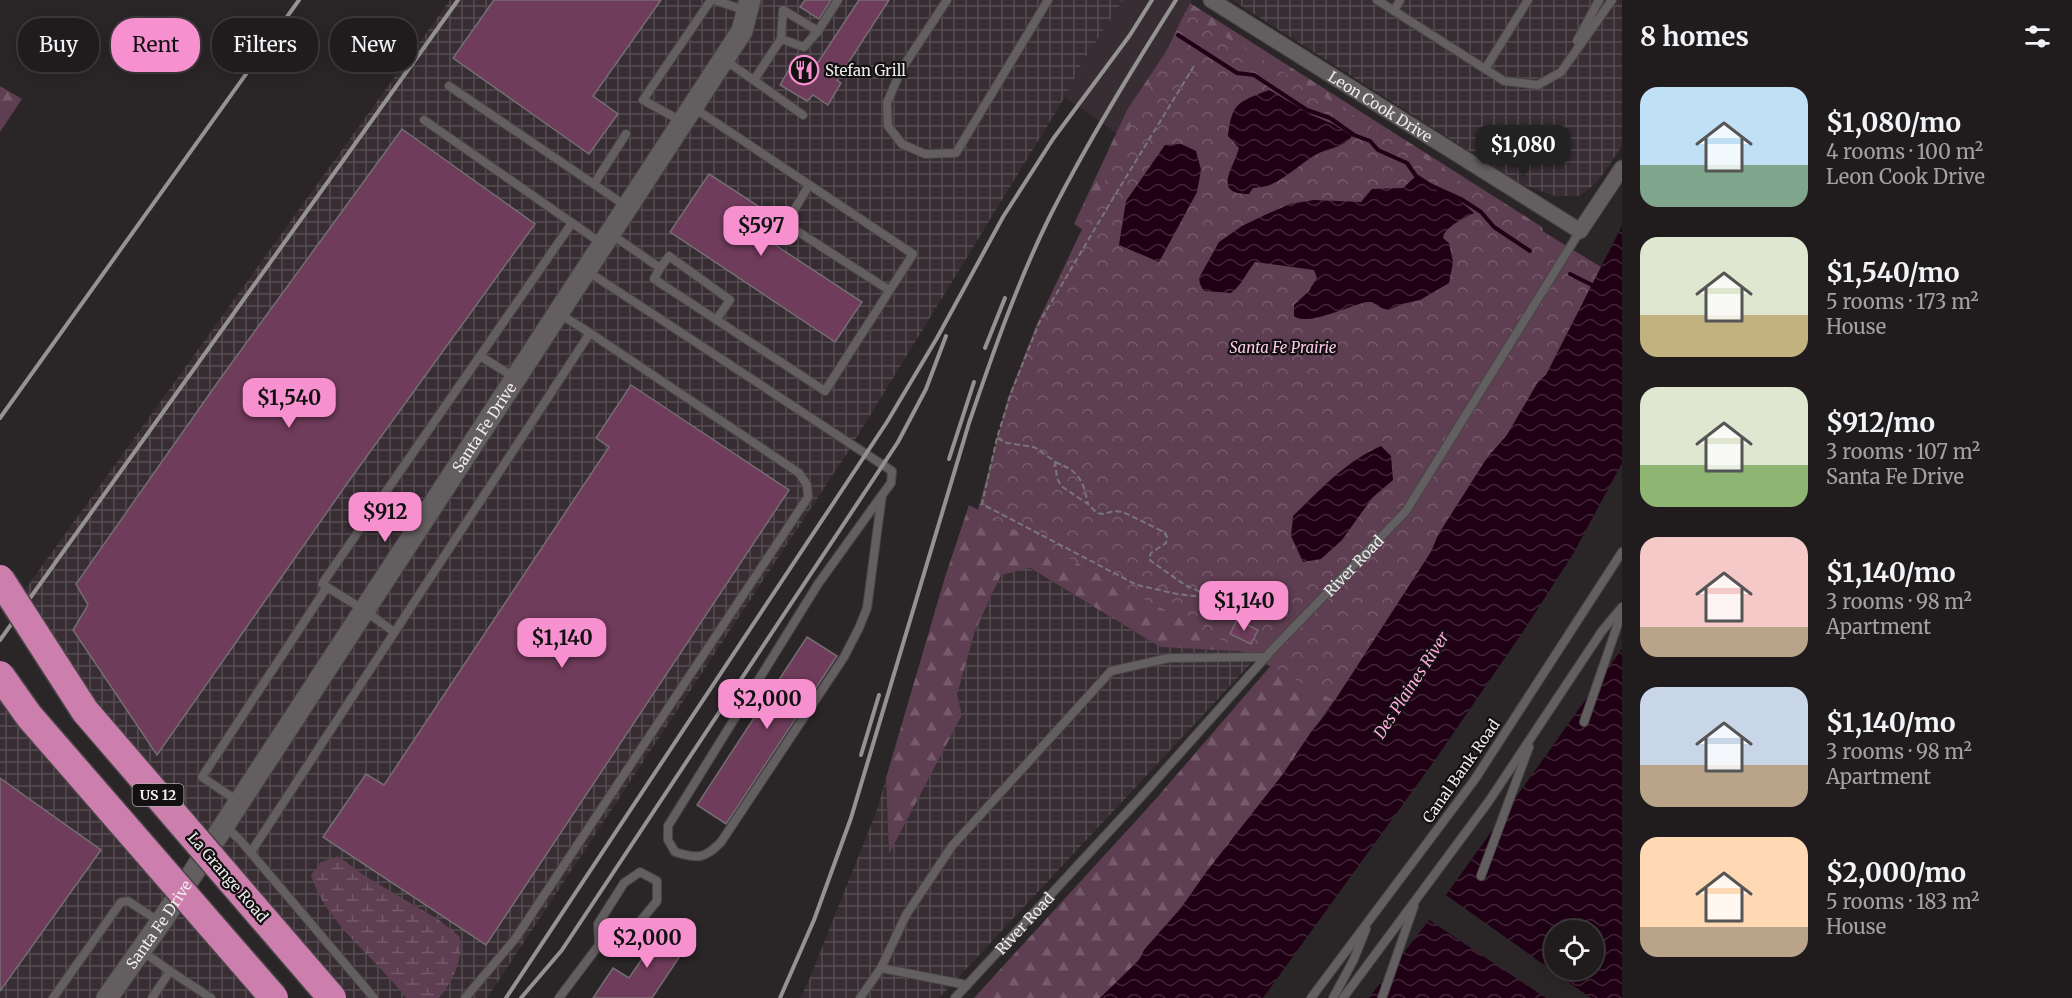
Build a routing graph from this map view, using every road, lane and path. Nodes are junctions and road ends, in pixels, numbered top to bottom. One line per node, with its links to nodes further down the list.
1 (712, 0): 12 (lane); 24 (lane)
2 (781, 0): 14 (lane)
3 (838, 0): 16 (lane)
4 (947, 0): 5 (lane)
5 (1048, 0)
6 (1211, 0): 33 (street, Leon Cook Drive)
7 (1377, 0): 15 (lane)
8 (1400, 0): 15 (lane)
9 (1528, 0): 21 (lane)
10 (1599, 0): 19 (lane)
11 (1612, 0): 19 (lane)
12 (726, 2): 13 (lane)
13 (748, 6): 18 (street, Santa Fe Drive)
14 (783, 10): 16 (lane); 17 (lane)
15 (1394, 11): 21 (lane)
16 (818, 32): 17 (lane)
17 (782, 39): 22 (lane)
18 (723, 59): 22 (lane); 24 (street, Santa Fe Drive)
19 (1565, 64): 21 (lane)
20 (1194, 66): 43 (path)
21 (1485, 69)
22 (754, 80): 25 (lane)
23 (449, 86): 29 (lane)
24 (687, 115): 30 (lane); 31 (street, Santa Fe Drive)
25 (803, 115)
26 (423, 120): 32 (lane)
27 (626, 134): 29 (lane)
28 (1622, 168): 33 (street, River Road)
29 (594, 184): 31 (lane)
30 (809, 184): 37 (lane); 37 (lane)
31 (627, 207): 34 (street, Santa Fe Drive)
32 (572, 223): 34 (lane); 41 (lane)
33 (1580, 231): 54 (lane, River Road)
34 (606, 239): 35 (lane); 36 (street, Santa Fe Drive)
35 (660, 268): 39 (lane); 39 (lane)
36 (586, 270): 38 (street, Santa Fe Drive); 45 (lane)
37 (889, 290): 39 (lane)
38 (558, 312): 40 (lane); 42 (street, Santa Fe Drive)
39 (716, 320)
40 (590, 333): 53 (lane); 77 (lane)
41 (480, 356): 42 (lane); 49 (lane)
42 (515, 378): 51 (street, Santa Fe Drive)
43 (997, 438): 44 (path); 46 (path)
44 (1055, 462): 46 (path); 46 (path)
45 (882, 495): 45 (lane)
46 (1088, 504)
47 (1622, 552): 63 (lane, Canal Bank Road)
48 (0, 579): 75 (highway, La Grange Road / US 12, bridge)
49 (327, 587): 51 (lane); 58 (lane)
50 (1622, 607): 57 (lane)
51 (364, 610): 53 (lane); 58 (street, Santa Fe Drive)
52 (1622, 612): 56 (lane)
53 (394, 632): 60 (lane)
54 (1266, 657): 67 (lane); 69 (lane, River Road)
55 (0, 675): 74 (highway, US 12, bridge)
56 (1584, 722)
57 (1533, 734): 61 (lane); 62 (lane)
58 (239, 802): 59 (street, Santa Fe Drive)
59 (224, 825): 60 (lane); 64 (street, Santa Fe Drive)
60 (251, 852): 76 (lane)
61 (1481, 876)
62 (1416, 898): 83 (lane); 84 (lane)
63 (1370, 919): 81 (lane, Canal Bank Road); 82 (lane)
64 (160, 922): 66 (street, Santa Fe Drive); 70 (lane)
65 (599, 945): 65 (lane); 78 (lane)
66 (141, 950): 68 (lane); 71 (street, Santa Fe Drive)
67 (881, 968): 69 (lane); 79 (lane)
68 (170, 971): 72 (lane); 73 (lane)
69 (967, 985): 80 (lane, River Road)
70 (54, 998)
71 (107, 998)
72 (152, 998)
73 (211, 998)
74 (274, 998)
75 (332, 998)
76 (374, 998)
77 (465, 998)
78 (559, 998)
79 (860, 998)
80 (955, 998)
81 (1311, 998)
82 (1333, 998)
83 (1343, 998)
84 (1382, 998)

